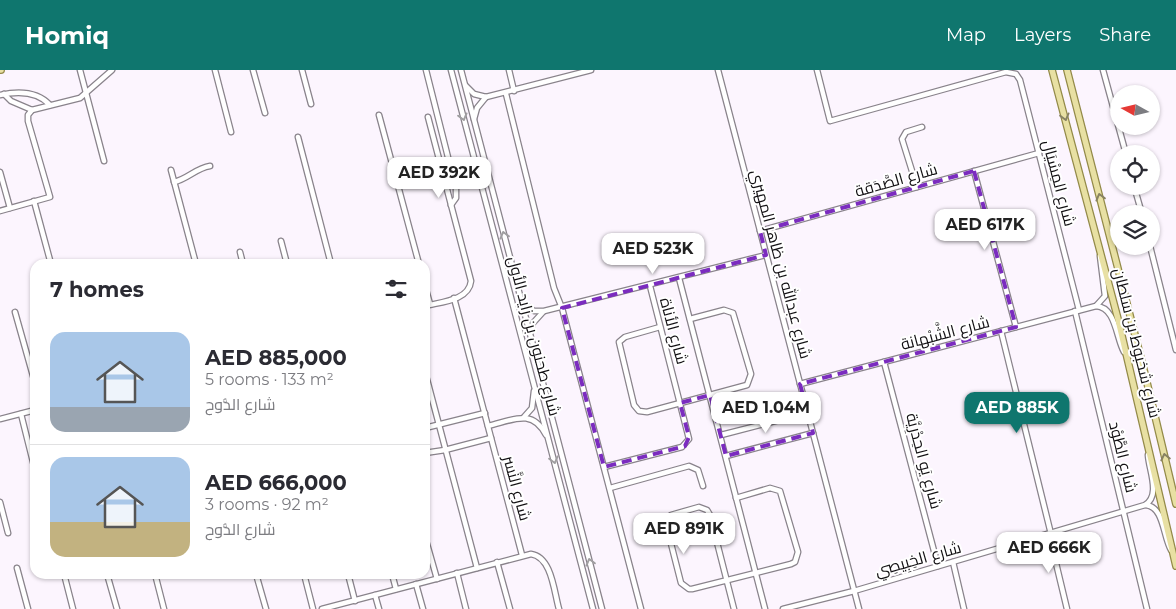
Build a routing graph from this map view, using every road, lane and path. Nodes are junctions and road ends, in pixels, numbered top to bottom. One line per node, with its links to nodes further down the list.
1 (80, 70): 20 (street)
2 (112, 70): 20 (street)
3 (215, 70): 30 (street)
4 (253, 70): 25 (street)
5 (302, 70): 22 (street)
6 (426, 70): 42 (street)
7 (452, 70): 76 (street, شارع طحنون بن زايد الأول, one-way to 76)
8 (461, 70): 16 (street, شارع طحنون بن زايد الأول)
9 (509, 70): 17 (street)
10 (591, 70): 17 (street)
11 (718, 70): 45 (street, شارع عبدالله بن ظاهر المهيري)
12 (818, 70): 33 (street, شارع المِسْيَال)
13 (1052, 70): 47 (main road, شارع شخبوط بن سلطان, one-way to 47)
14 (1067, 70): 101 (main road, شارع شخبوط بن سلطان, one-way to 14)
15 (1103, 70): 32 (street)
16 (463, 81): 21 (street); 28 (street, شارع طحنون بن زايد الأول)
17 (514, 91): 19 (street)
18 (2, 94): 23 (street); 24 (street)
19 (506, 94): 21 (street); 63 (street)
20 (86, 95): 23 (street); 34 (street)
21 (486, 97): 28 (street)
22 (311, 104)
23 (50, 105): 24 (street)
24 (32, 110): 41 (street)
25 (265, 113)
26 (379, 115): 56 (street)
27 (428, 117): 42 (street)
28 (474, 123): 60 (street, شارع طحنون بن زايد الأول, one-way to 28)
29 (922, 127): 40 (street)
30 (231, 132)
31 (298, 137): 55 (street)
32 (1124, 145)
33 (1039, 153): 37 (street, شارع الصَّدَقة); 65 (street, شارع المِسْيَال)
34 (104, 162)
35 (210, 166): 39 (street)
36 (171, 170): 39 (street)
37 (974, 171): 40 (street, شارع الصَّدَقة); 69 (street)
38 (0, 172): 43 (street)
39 (174, 182): 52 (street)
40 (917, 187): 45 (street, شارع الصَّدَقة)
41 (34, 202): 43 (street); 51 (street)
42 (451, 205): 59 (street)
43 (10, 208): 44 (street)
44 (0, 210)
45 (760, 231): 49 (street, شارع عبدالله بن ظاهر المهيري)
46 (281, 242): 54 (street)
47 (1100, 250): 62 (street); 73 (main road, شارع شخبوط بن سلطان)
48 (240, 252): 53 (street)
49 (766, 255): 57 (street); 77 (street, شارع عبدالله بن ظاهر المهيري)
50 (1152, 255): 72 (street)
51 (50, 259)
52 (195, 259)
53 (242, 259)
54 (286, 259)
55 (330, 259)
56 (418, 259)
57 (679, 278): 58 (street); 67 (street)
58 (650, 286): 63 (street); 68 (street, شارع الأناة)
59 (454, 298): 61 (street); 82 (street, شارع النَّسر)
60 (522, 302): 64 (street); 71 (street, شارع طحنون بن زايد الأول)
61 (430, 304)
62 (1096, 306): 65 (street, شارع الشَّبْهانة); 73 (street)
63 (562, 308): 64 (street); 99 (street)
64 (544, 311): 71 (street)
65 (1077, 311): 69 (street, شارع الشَّبْهانة); 108 (street, شارع الطَّوْد)
66 (15, 312): 75 (street)
67 (690, 319): 79 (street); 79 (street)
68 (660, 327): 80 (street, شارع الأناة); 80 (street)
69 (1016, 327): 70 (street, شارع الشَّبْهانة)
70 (1001, 330): 74 (street, شارع الشَّبْهانة); 110 (street)
71 (530, 334): 150 (street, شارع طحنون بن زايد الأول, one-way to 71)
72 (1176, 350)
73 (1126, 355): 94 (main road, شارع شخبوط بن سلطان)
74 (884, 362): 77 (street, شارع الشَّبْهانة); 116 (street, شارع يَو الحِدْرِيَّة)
75 (30, 365)
76 (533, 382): 85 (street); 93 (street, شارع طحنون بن زايد الأول)
77 (800, 384): 83 (street, شارع عبدالله بن ظاهر المهيري)
78 (430, 392): 87 (street)
79 (710, 395): 80 (street); 91 (street)
80 (680, 403): 99 (street, شارع الأناة)
81 (30, 411): 84 (street)
82 (485, 413): 87 (street); 89 (street, شارع النَّسر)
83 (807, 413): 90 (street, شارع عبدالله بن ظاهر المهيري); 91 (street)
84 (21, 414): 86 (street); 95 (street)
85 (522, 418): 89 (street); 93 (street)
86 (0, 419)
87 (438, 424): 88 (street); 96 (street)
88 (430, 426)
89 (488, 426): 92 (street, شارع النَّسر)
90 (813, 433): 98 (street); 133 (street, شارع عبدالله بن ظاهر المهيري)
91 (721, 435): 98 (street)
92 (491, 438): 96 (street); 112 (street, شارع النَّسر)
93 (550, 443): 149 (street, شارع طحنون بن زايد الأول, one-way to 149)
94 (1149, 449): 107 (street); 111 (main road, شارع شخبوط بن سلطان)
95 (30, 450)
96 (445, 450): 97 (street); 119 (street)
97 (430, 452)
98 (726, 456): 104 (street)
99 (604, 467): 102 (street)
100 (703, 486): 102 (street)
101 (1172, 487): 103 (street); 106 (main road, شارع شخبوط بن سلطان)
102 (610, 488): 151 (street)
103 (1176, 493)
104 (736, 498): 121 (street); 121 (street)
105 (0, 502): 109 (street)
106 (1176, 504)
107 (1145, 505): 108 (street, شارع الخِبِيصِي); 111 (street)
108 (1124, 511): 110 (street, شارع الخِبِيصِي); 158 (street, شارع الطَّوْد)
109 (8, 533)
110 (1050, 534): 115 (street, شارع الخِبِيصِي); 157 (street)
111 (1173, 553): 117 (main road, شارع شخبوط بن سلطان)
112 (522, 555): 114 (street); 148 (street)
113 (430, 556): 129 (street)
114 (497, 562): 119 (street); 147 (street)
115 (953, 562): 116 (street, شارع الخِبِيصِي); 156 (street)
116 (938, 566): 133 (street, شارع الخِبِيصِي)
117 (1176, 566)
118 (17, 568): 137 (street)
119 (478, 568): 120 (street)
120 (457, 573): 129 (street); 146 (street)
121 (756, 573): 130 (street); 153 (street)
122 (65, 579): 138 (street)
123 (108, 579): 139 (street)
124 (156, 579): 140 (street)
125 (257, 579): 141 (street)
126 (305, 579): 142 (street)
127 (349, 579): 135 (street)
128 (393, 579): 132 (street)
129 (436, 579): 131 (street)
130 (727, 581): 130 (street); 152 (street)
131 (416, 584): 132 (street); 145 (street)
132 (396, 589): 134 (street)
133 (854, 591): 154 (street, شارع الخِبِيصِي); 155 (street, شارع عبدالله بن ظاهر المهيري)
134 (375, 595): 135 (street); 144 (street)
135 (355, 601): 136 (street)
136 (335, 607): 143 (street)
137 (28, 609)
138 (73, 609)
139 (116, 609)
140 (164, 609)
141 (266, 609)
142 (314, 609)
143 (322, 609)
144 (379, 609)
145 (423, 609)
146 (466, 609)
147 (510, 609)
148 (559, 609)
149 (594, 609)
150 (602, 609)
151 (641, 609)
152 (734, 609)
153 (765, 609)
154 (783, 609)
155 (859, 609)
156 (964, 609)
157 (1067, 609)
158 (1147, 609)

